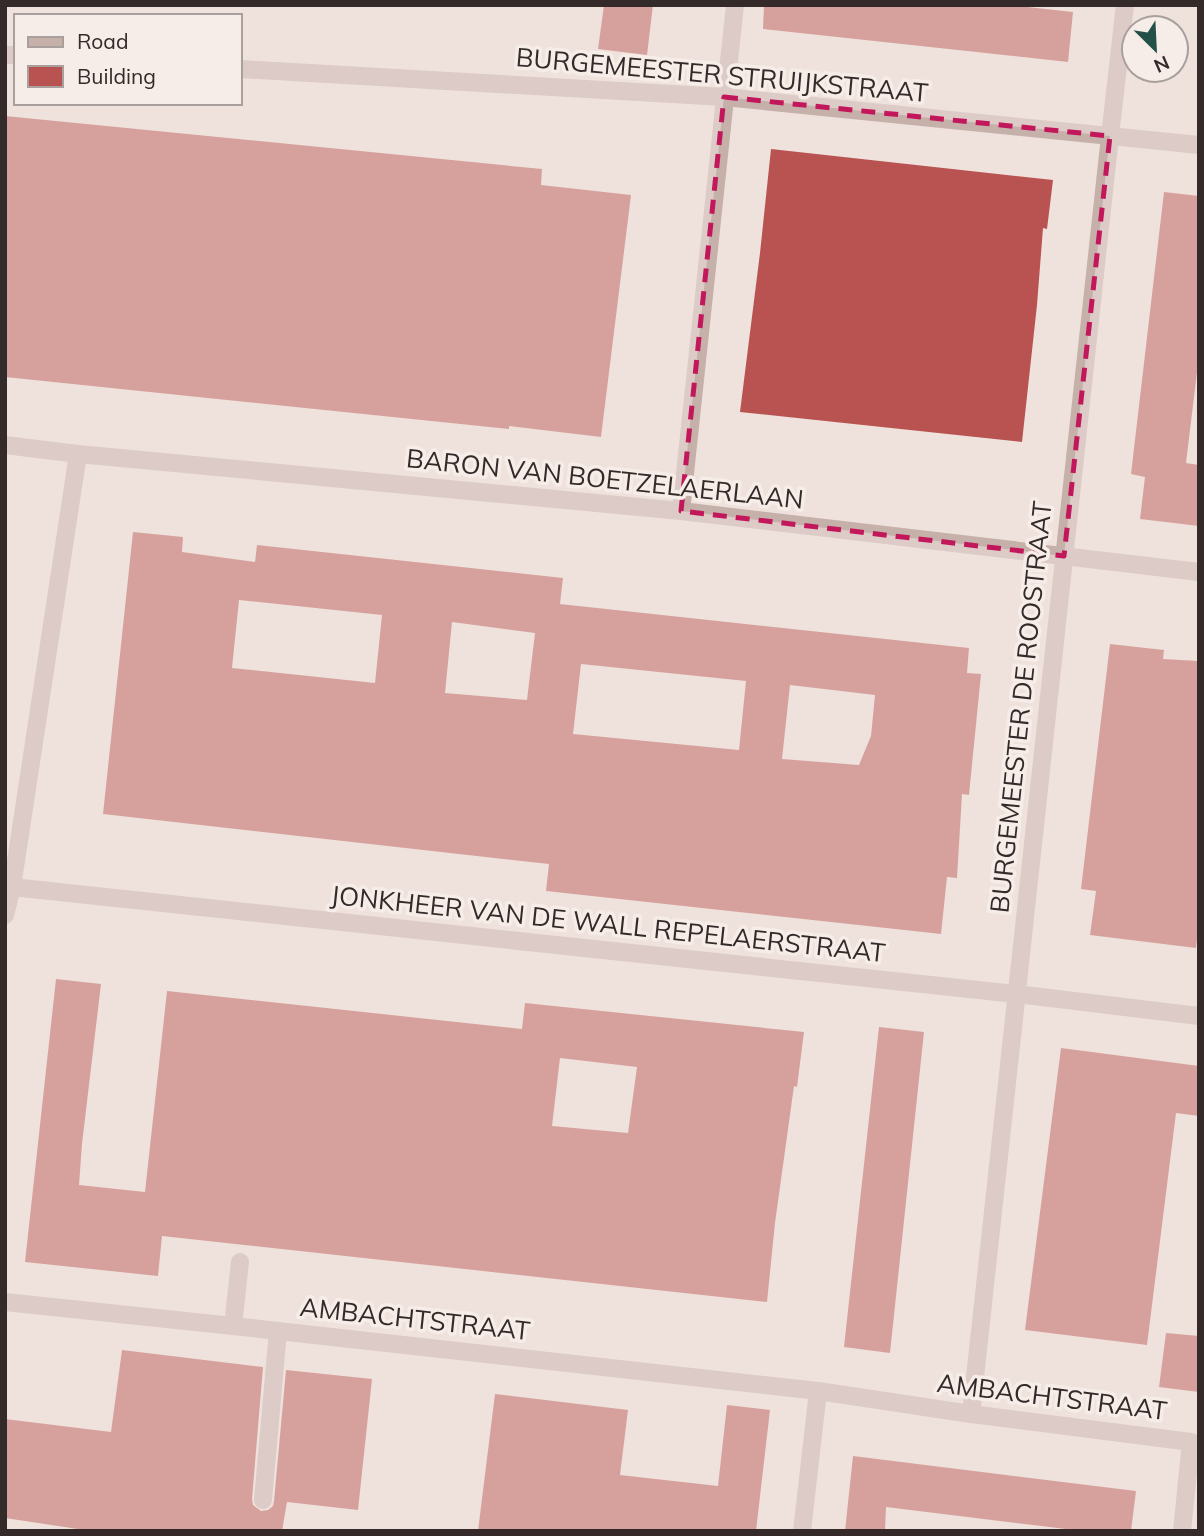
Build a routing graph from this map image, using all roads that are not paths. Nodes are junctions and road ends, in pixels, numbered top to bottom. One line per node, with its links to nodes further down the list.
1 (735, 5): 4 (street)
2 (1125, 5): 5 (street, BURGEMEESTER DE ROOSTRAAT)
3 (242, 69): 4 (street, BURGEMEESTER STRUIJKSTRAAT)
4 (724, 97): 5 (street, BURGEMEESTER STRUIJKSTRAAT); 9 (street)
5 (1110, 136): 6 (street, BURGEMEESTER STRUIJKSTRAAT); 10 (street, BURGEMEESTER DE ROOSTRAAT)
6 (1199, 145)
7 (5, 445): 8 (street, BARON VAN BOETZELAERLAAN)
8 (78, 454): 9 (street, BARON VAN BOETZELAERLAAN); 12 (street)
9 (681, 511): 10 (street, BARON VAN BOETZELAERLAAN)
10 (1064, 556): 11 (street, BARON VAN BOETZELAERLAAN); 14 (street, BURGEMEESTER DE ROOSTRAAT)
11 (1199, 572)
12 (12, 887): 13 (street); 14 (street, JONKHEER VAN DE WALL REPELAERSTRAAT)
13 (5, 915)
14 (1016, 994): 15 (street, JONKHEER VAN DE WALL REPELAERSTRAAT); 21 (street, BURGEMEESTER DE ROOSTRAAT)
15 (1199, 1016)
16 (240, 1262): 18 (street)
17 (5, 1302): 18 (street, AMBACHTSTRAAT)
18 (233, 1325): 19 (street, AMBACHTSTRAAT)
19 (278, 1331): 20 (street, AMBACHTSTRAAT); 22 (street)
20 (818, 1391): 21 (street, AMBACHTSTRAAT); 23 (street)
21 (971, 1414): 24 (street, AMBACHTSTRAAT)
22 (263, 1500)
23 (802, 1531)
24 (1182, 1531)

